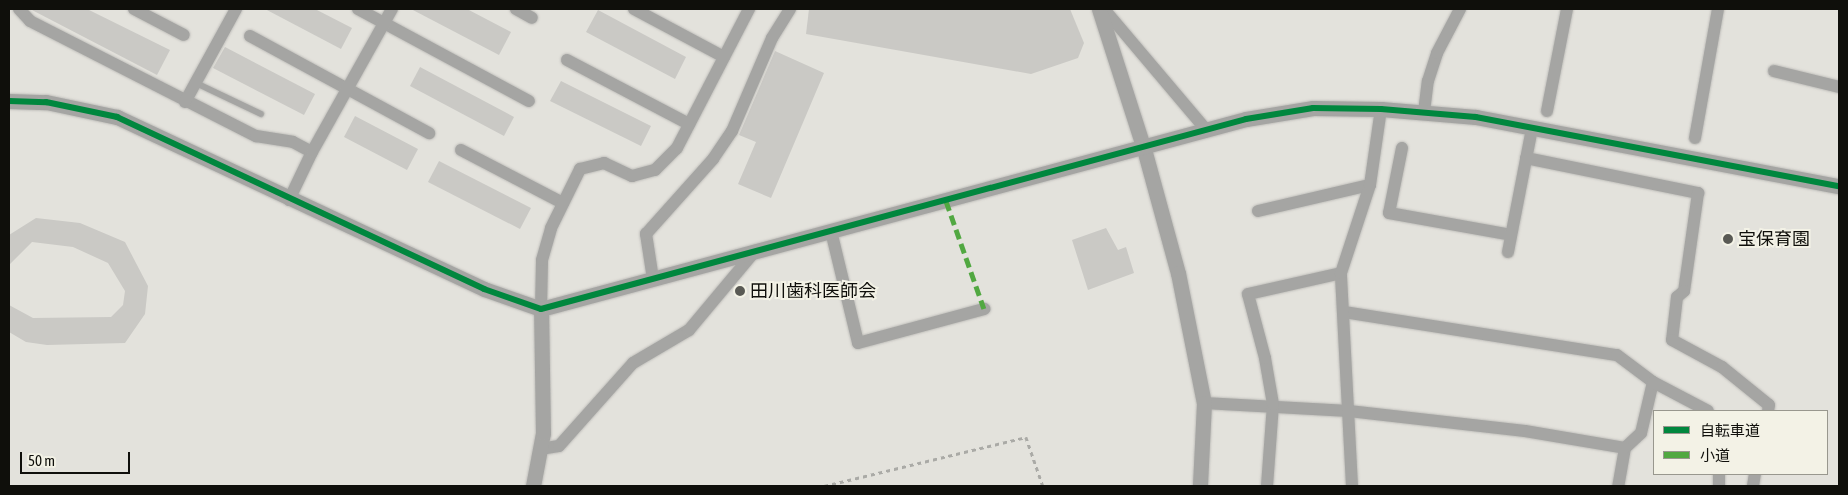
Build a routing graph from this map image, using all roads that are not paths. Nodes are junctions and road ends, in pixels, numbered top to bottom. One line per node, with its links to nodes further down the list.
1 (20, 9): 27 (street)
2 (134, 9): 17 (street)
3 (236, 9): 22 (street)
4 (358, 9): 16 (street)
5 (392, 9): 16 (street)
6 (516, 9): 15 (street)
7 (634, 9): 19 (street)
8 (749, 9): 19 (street)
9 (790, 9): 52 (street)
10 (1098, 9): 38 (street)
11 (1104, 9): 34 (street)
12 (1460, 9): 30 (street)
13 (1567, 9): 29 (street)
14 (1718, 9): 36 (street)
15 (532, 18)
16 (384, 23): 24 (street); 26 (street)
17 (184, 35)
18 (250, 36): 24 (street)
19 (724, 57): 32 (street)
20 (567, 60): 32 (street)
21 (1774, 71): 23 (street)
22 (196, 83): 27 (street); 31 (lane)
23 (1839, 87)
24 (347, 89): 35 (street); 40 (street)
25 (9, 101): 44 (street)
26 (528, 101)
27 (185, 102): 40 (street)
28 (1381, 109): 30 (street); 34 (street); 42 (street)
29 (1547, 111)
30 (1424, 112): 33 (street)
31 (261, 114)
32 (689, 124): 45 (street)
33 (1532, 128): 41 (street); 43 (street)
34 (1207, 131): 38 (street)
35 (429, 133)
36 (1696, 138)
37 (1402, 148): 48 (street)
38 (1144, 149): 47 (street); 57 (street)
39 (461, 150): 45 (street)
40 (312, 152): 44 (street)
41 (1526, 158): 48 (street); 60 (street)
42 (1370, 185): 46 (street); 51 (street)
43 (1839, 186)
44 (289, 200): 53 (street)
45 (563, 204): 53 (street)
46 (1258, 211)
47 (830, 231): 49 (street); 54 (street)
48 (1511, 236): 50 (street)
49 (755, 251): 52 (street); 63 (street)
50 (1508, 252)
51 (1341, 273): 55 (street); 58 (street)
52 (653, 279): 53 (street)
53 (540, 309): 63 (street)
54 (984, 309)
55 (1344, 312): 56 (street); 61 (street)
56 (1652, 382): 59 (street); 62 (street)
57 (1204, 403): 58 (street); 65 (street)
58 (1273, 404): 61 (street); 66 (street)
59 (1706, 410)
60 (1768, 410)
61 (1350, 411): 62 (street); 67 (street)
62 (1625, 448): 68 (street)
63 (540, 449): 64 (street)
64 (534, 486)
65 (1200, 486)
66 (1267, 486)
67 (1351, 486)
68 (1618, 486)

